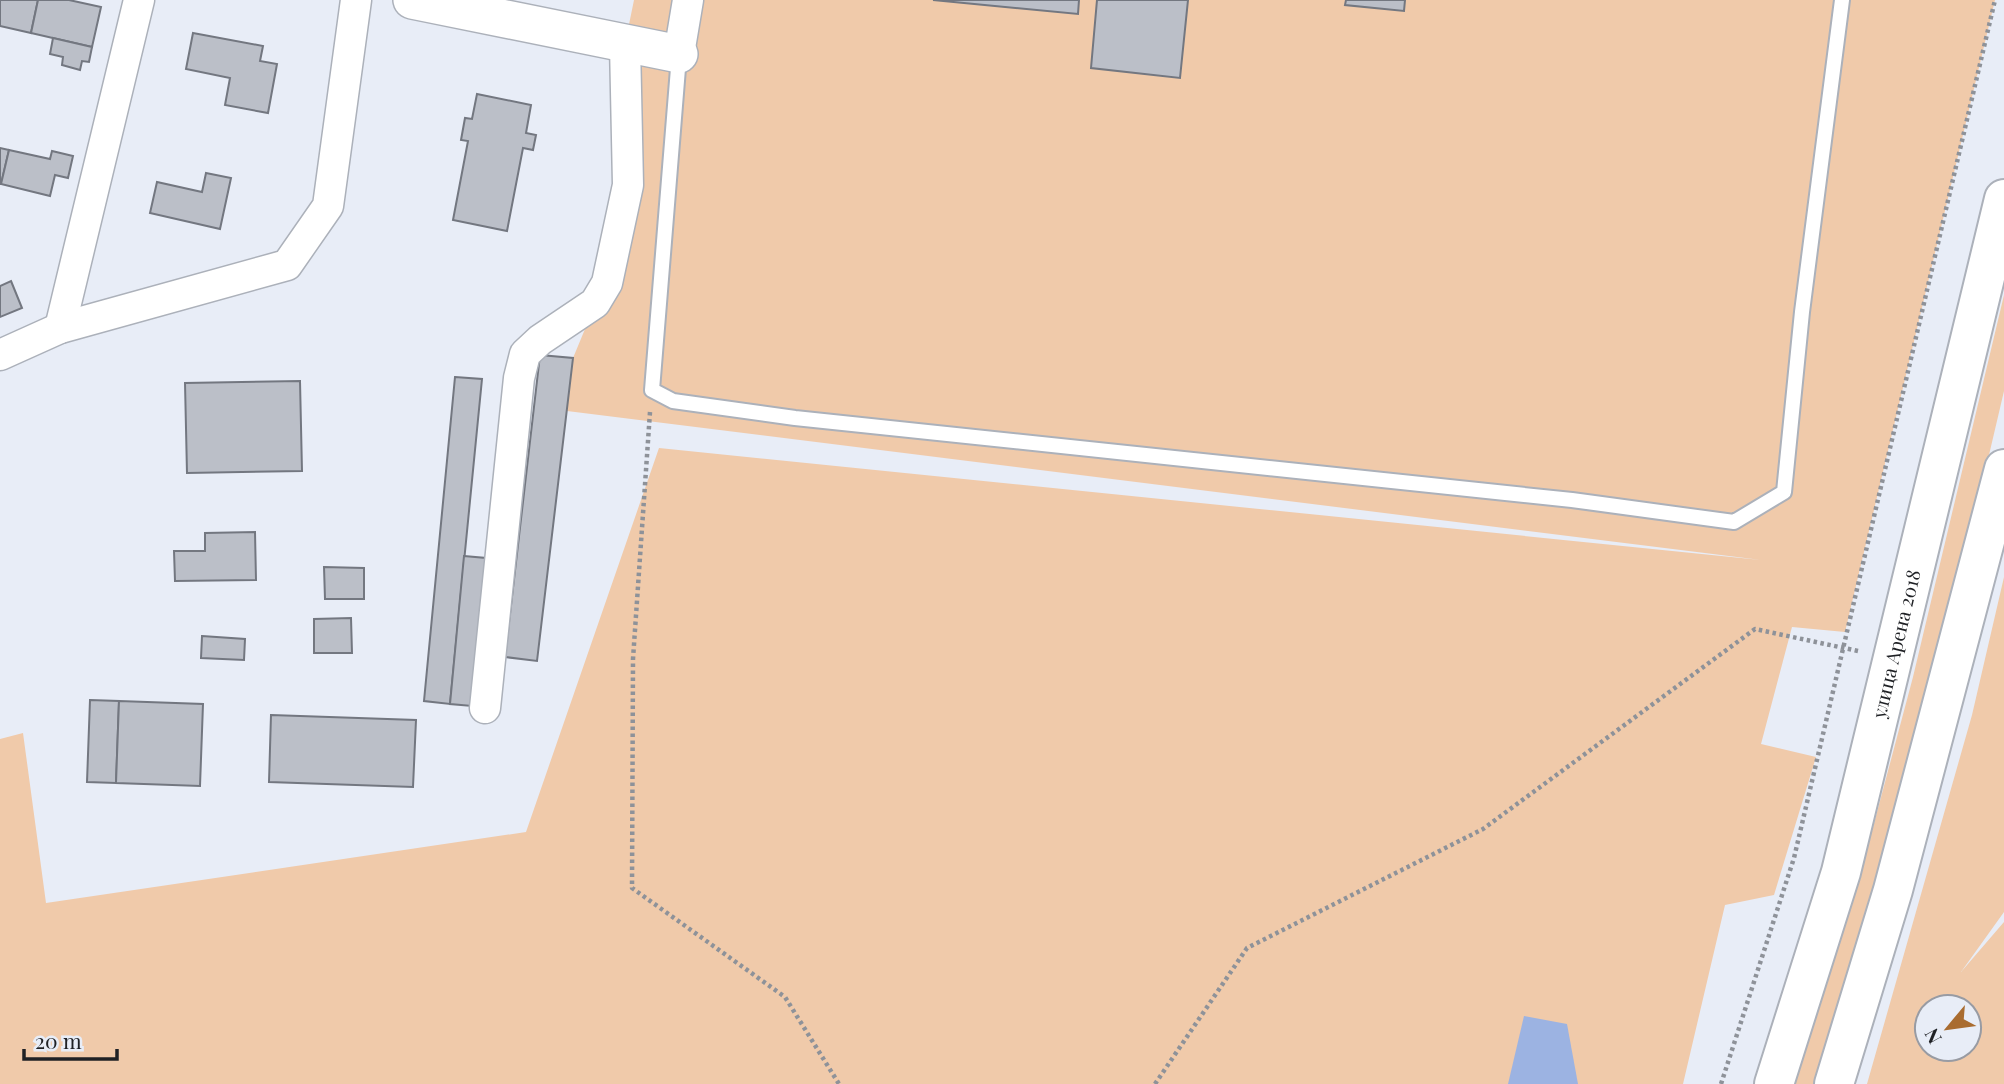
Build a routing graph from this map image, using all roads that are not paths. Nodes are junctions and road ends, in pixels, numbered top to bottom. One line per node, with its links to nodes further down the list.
1 (139, 0): 9 (street)
2 (356, 0): 9 (street)
3 (412, 0): 6 (street)
4 (688, 0): 7 (street)
5 (1842, 0): 7 (lane)
6 (625, 44): 7 (street); 12 (street)
7 (679, 54)
8 (2004, 199): 13 (main road, улица Арена 2018)
9 (60, 328): 10 (street)
10 (0, 355)
11 (2004, 469): 14 (main road)
12 (485, 708)
13 (1774, 1084)
14 (1834, 1084)

